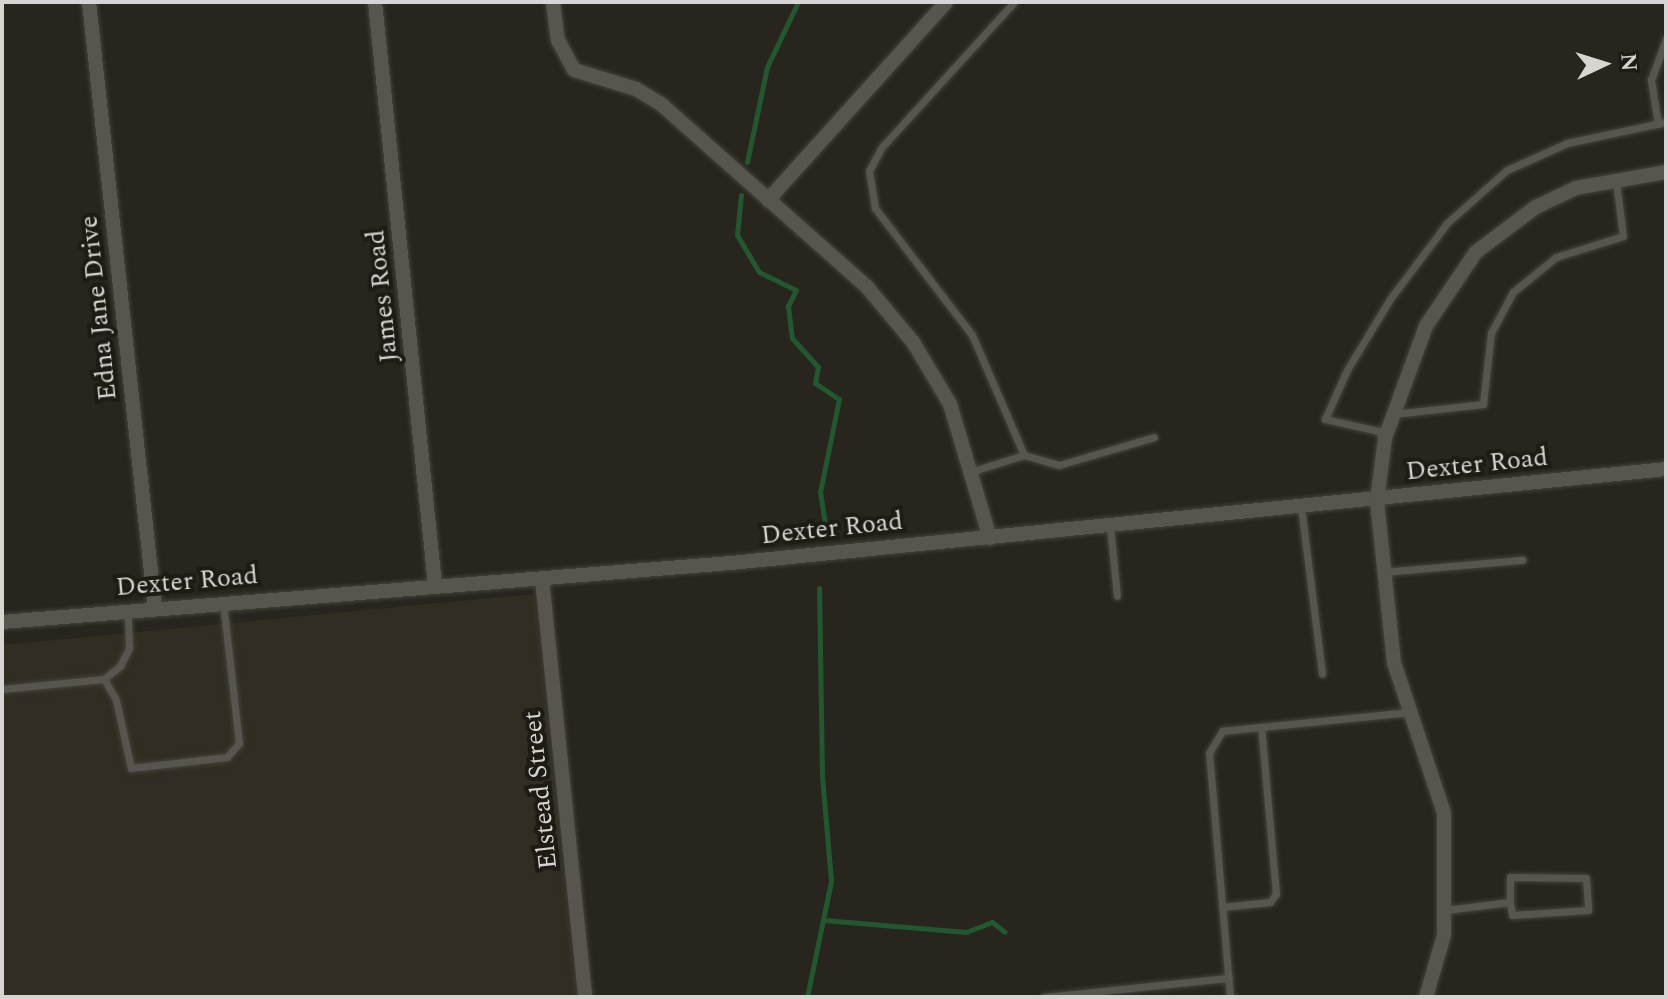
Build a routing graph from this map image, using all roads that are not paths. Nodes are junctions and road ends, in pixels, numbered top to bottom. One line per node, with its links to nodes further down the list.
1 (89, 2): 27 (street, Edna Jane Drive)
2 (375, 2): 24 (street, James Road)
3 (553, 2): 10 (street)
4 (946, 2): 10 (street)
5 (1014, 2): 14 (lane)
6 (1666, 39): 7 (lane)
7 (1662, 123): 12 (lane)
8 (1666, 172): 9 (street)
9 (1616, 181): 11 (street); 11 (lane)
10 (768, 200): 16 (street)
11 (1394, 414): 12 (street)
12 (1387, 433): 17 (street)
13 (1154, 437): 14 (lane)
14 (1024, 455): 16 (lane)
15 (1666, 469): 17 (street, Dexter Road)
16 (970, 472): 20 (street)
17 (1377, 500): 18 (street, Dexter Road); 22 (street)
18 (1301, 507): 19 (street, Dexter Road); 30 (lane)
19 (1110, 526): 20 (street, Dexter Road); 25 (lane)
20 (990, 538): 23 (street, Dexter Road)
21 (1522, 560): 22 (lane)
22 (1382, 573): 33 (street)
23 (542, 579): 24 (street, Dexter Road); 39 (street, Elstead Street)
24 (435, 585): 26 (street, Dexter Road)
25 (1117, 596)
26 (223, 603): 27 (street, Dexter Road); 31 (lane)
27 (155, 609): 28 (street, Dexter Road)
28 (128, 611): 29 (street, Dexter Road); 31 (lane)
29 (2, 622)
30 (1322, 674)
31 (104, 679): 32 (lane)
32 (2, 689)
33 (1409, 712): 34 (lane); 37 (street)
34 (1261, 727): 36 (lane); 36 (lane)
35 (1510, 902): 35 (lane); 37 (lane)
36 (1222, 907): 38 (lane)
37 (1446, 910): 42 (street)
38 (1229, 978): 40 (lane); 41 (lane)
39 (585, 997)
40 (1044, 997)
41 (1230, 997)
42 (1426, 997)

